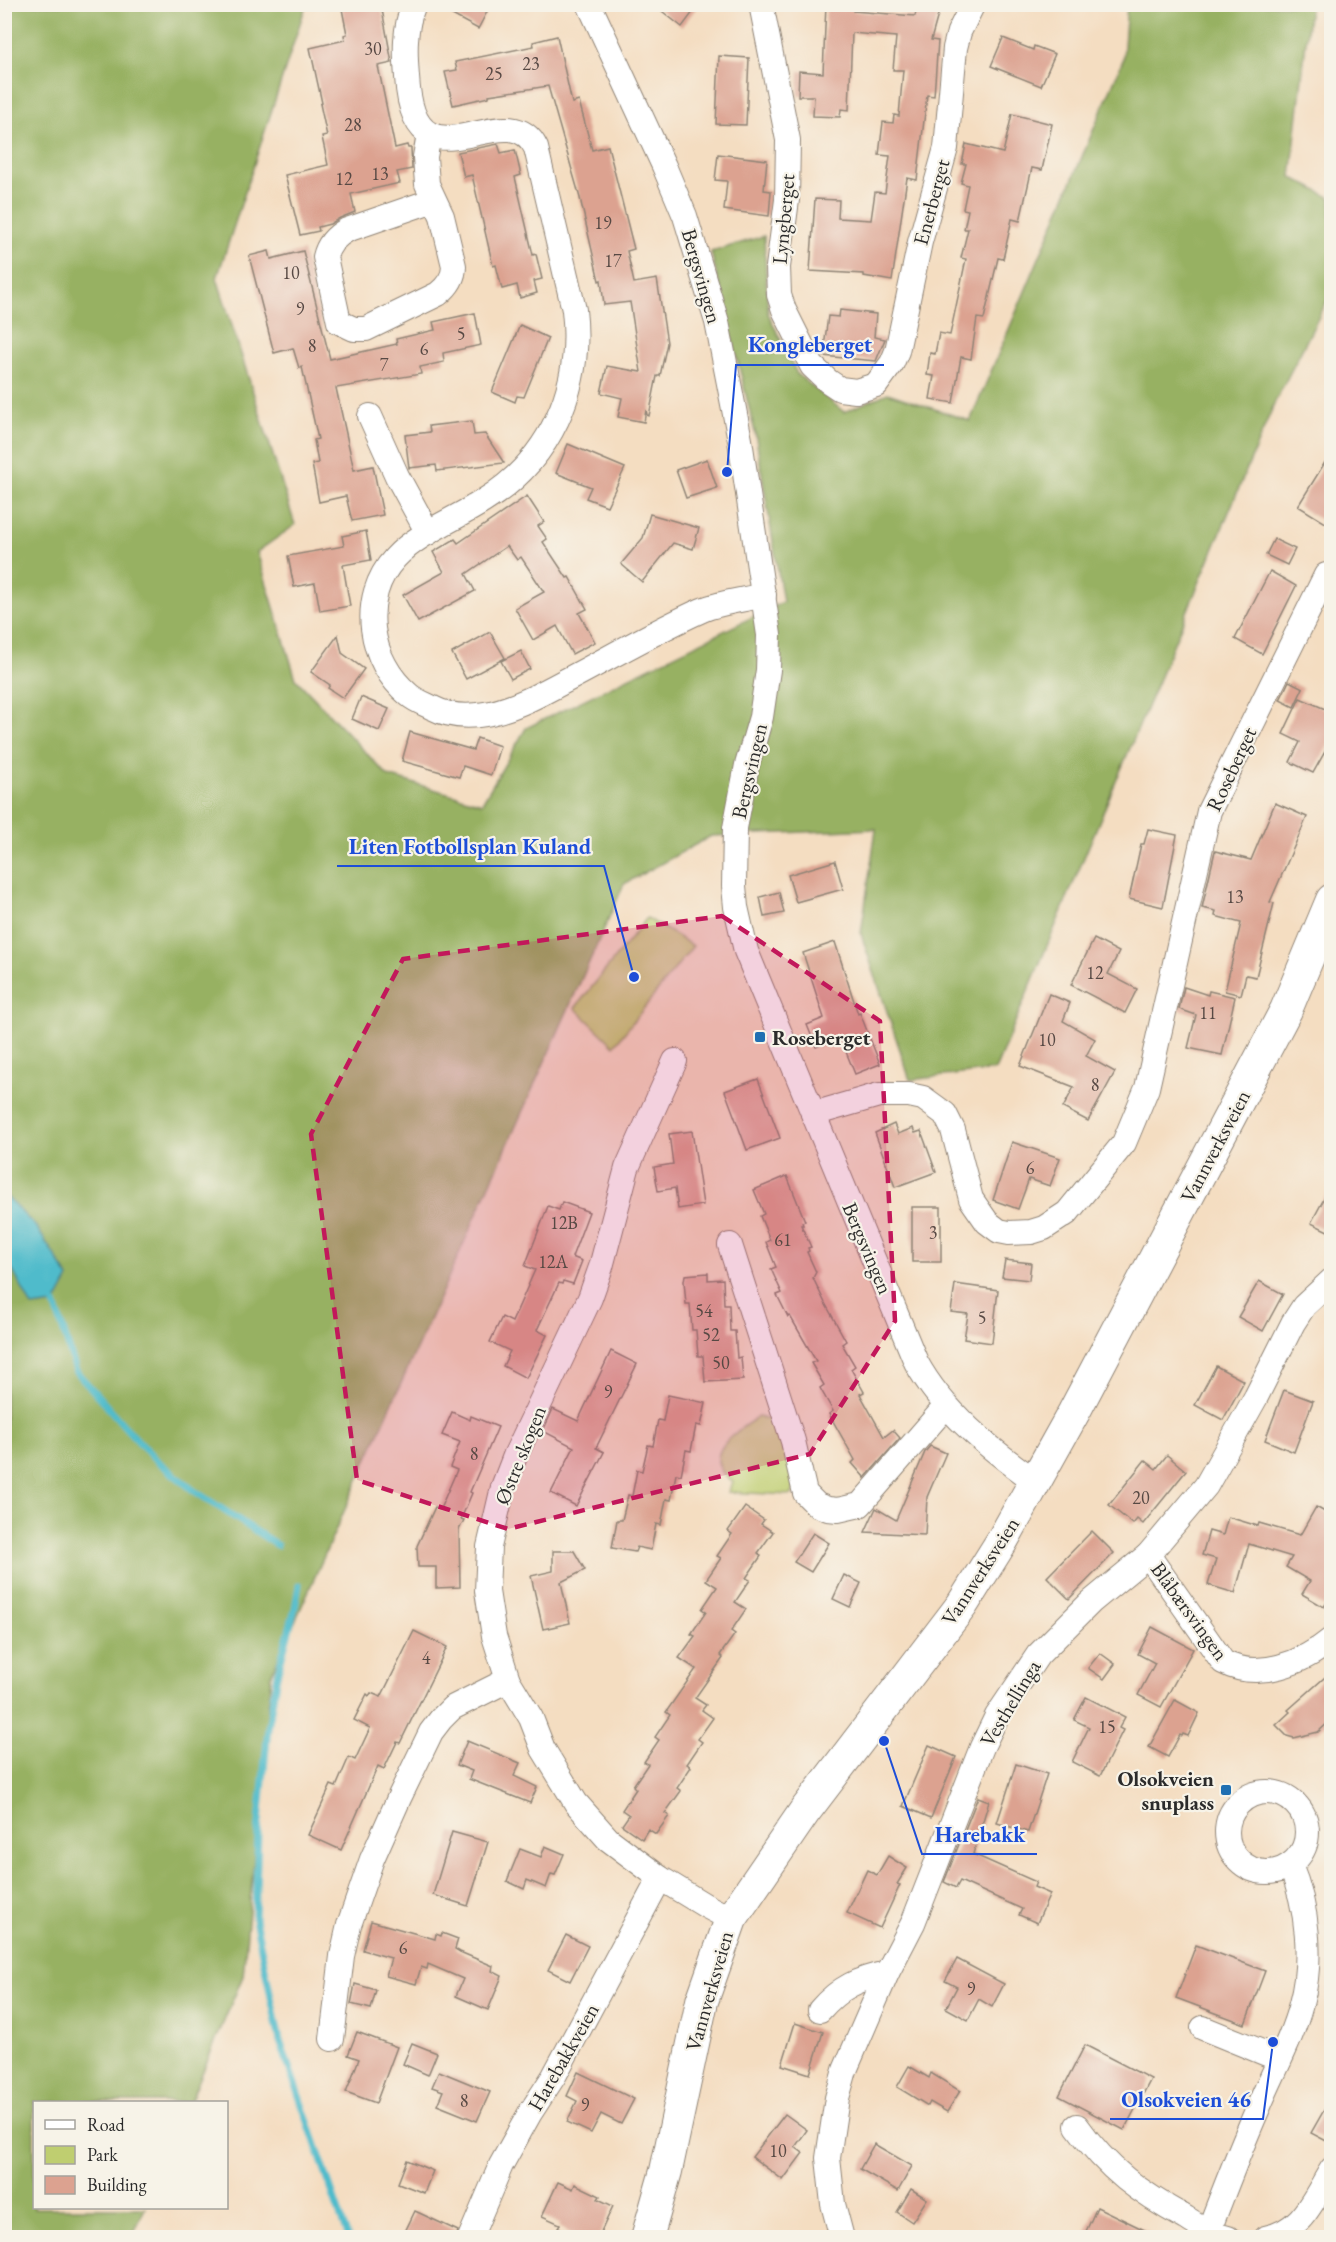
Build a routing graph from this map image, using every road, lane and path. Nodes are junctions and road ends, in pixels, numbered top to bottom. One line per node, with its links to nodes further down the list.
1 (414, 4): 5 (street)
2 (589, 4): 11 (street, Bergsvingen)
3 (761, 4): 7 (street, Lyngberget)
4 (973, 4): 7 (street, Enerberget)
5 (429, 134): 6 (street); 9 (street)
6 (434, 200): 6 (street)
7 (866, 390)
8 (370, 416): 9 (street)
9 (428, 533): 11 (street)
10 (1326, 575): 14 (street, Roseberget)
11 (764, 595): 14 (street, Bergsvingen)
12 (1332, 900): 18 (main road, Vannverksveien)
13 (675, 1061): 21 (street, Østre skogen)
14 (813, 1114): 17 (street, Bergsvingen)
15 (730, 1245): 17 (street)
16 (1332, 1280): 19 (street, Vesthellinga)
17 (946, 1406): 18 (street, Bergsvingen)
18 (1036, 1482): 24 (main road, Vannverksveien)
19 (1148, 1555): 20 (street, Blåbærsvingen); 25 (street, Vesthellinga)
20 (1332, 1639)
21 (508, 1680): 23 (street, Østre skogen); 28 (street)
22 (1290, 1865): 29 (street)
23 (660, 1878): 24 (street, Østre skogen); 33 (street, Harebakkveien)
24 (731, 1919): 34 (main road, Vannverksveien)
25 (887, 1973): 26 (street); 35 (street, Vesthellinga)
26 (820, 2010)
27 (1203, 2028): 29 (street)
28 (332, 2039)
29 (1280, 2059): 32 (street)
30 (1077, 2126): 32 (street)
31 (1332, 2169): 36 (street)
32 (1214, 2235)
33 (470, 2238)
34 (647, 2238)
35 (842, 2238)
36 (1265, 2238)

